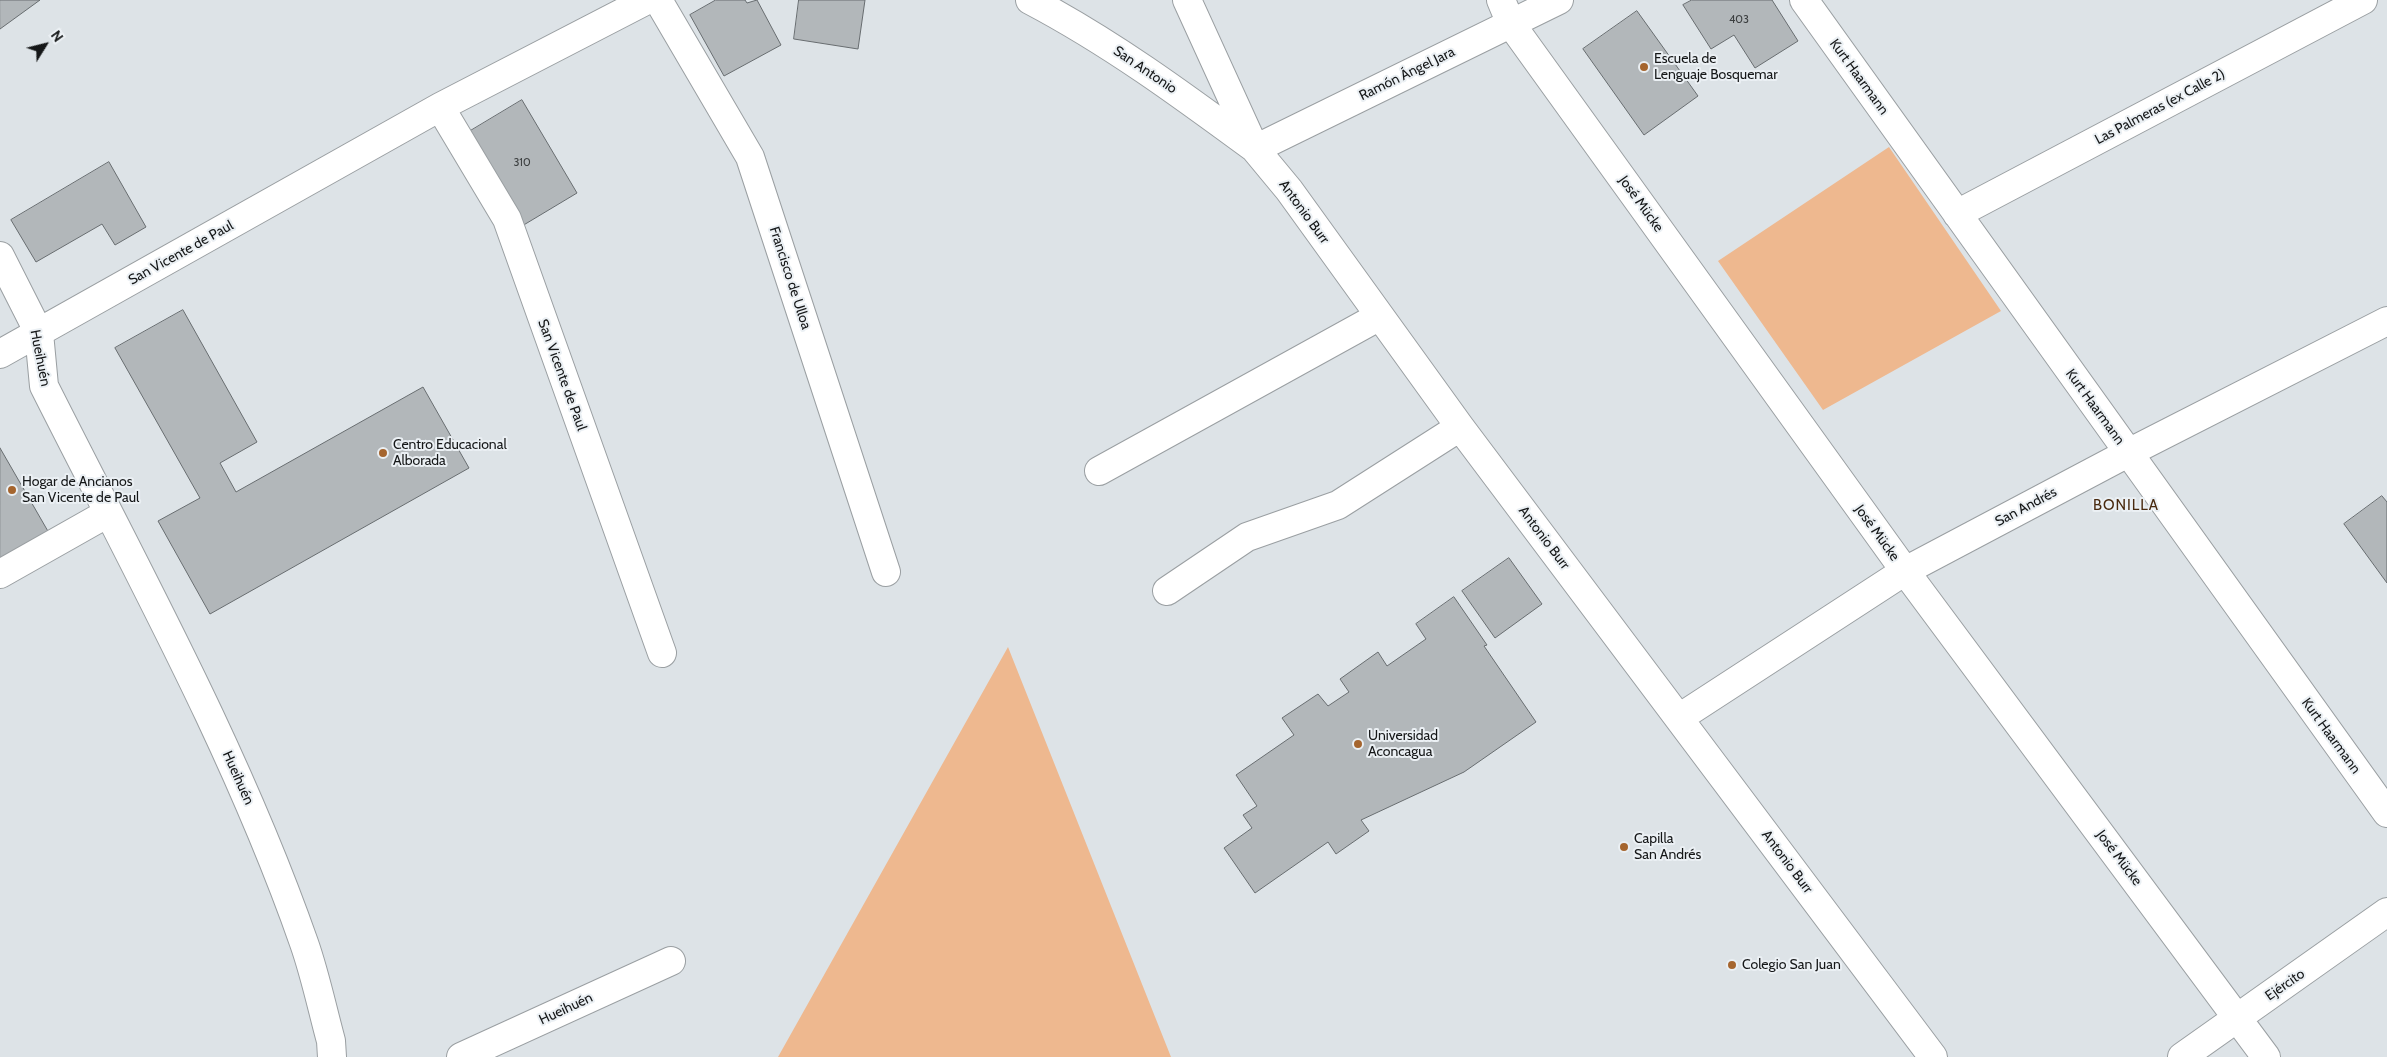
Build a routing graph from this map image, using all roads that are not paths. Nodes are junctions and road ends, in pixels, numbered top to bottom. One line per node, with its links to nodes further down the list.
1 (647, 0): 9 (street, San Vicente de Paul)
2 (658, 0): 22 (street, Francisco de Ulloa)
3 (1030, 0): 10 (street, San Antonio)
4 (1187, 0): 10 (street, Antonio Burr)
5 (1559, 0): 8 (street, Ramón Ángel Jara)
6 (1804, 0): 11 (street, Kurt Haarmann)
7 (2363, 0): 11 (street, Las Palmeras (ex Calle 2))
8 (1506, 12): 10 (street, Ramón Ángel Jara); 21 (street, José Mücke)
9 (440, 107): 15 (street, San Vicente de Paul); 25 (street, San Vicente de Paul)
10 (1255, 149): 13 (street, Antonio Burr)
11 (1957, 214): 18 (street, Kurt Haarmann)
12 (0, 256): 15 (street, Hueihuén)
13 (1378, 317): 17 (street, Antonio Burr); 19 (street)
14 (2387, 321): 18 (street, San Andrés)
15 (39, 333): 16 (street, San Vicente de Paul); 20 (street, Hueihuén)
16 (0, 354)
17 (1460, 427): 24 (street); 26 (street, Antonio Burr)
18 (2128, 453): 21 (street, San Andrés); 27 (street, Kurt Haarmann)
19 (1099, 471)
20 (108, 514): 23 (street); 31 (street, Hueihuén)
21 (1905, 571): 26 (street, San Andrés); 30 (street, José Mücke)
22 (886, 572)
23 (0, 574)
24 (1166, 590)
25 (662, 653)
26 (1679, 718): 33 (street, Antonio Burr)
27 (2387, 813)
28 (2387, 912): 30 (street, Ejército)
29 (671, 961): 32 (street, Hueihuén)
30 (2238, 1018): 34 (street, Ejército); 35 (street, José Mücke)
31 (332, 1057)
32 (460, 1057)
33 (1933, 1057)
34 (2182, 1057)
35 (2266, 1057)

